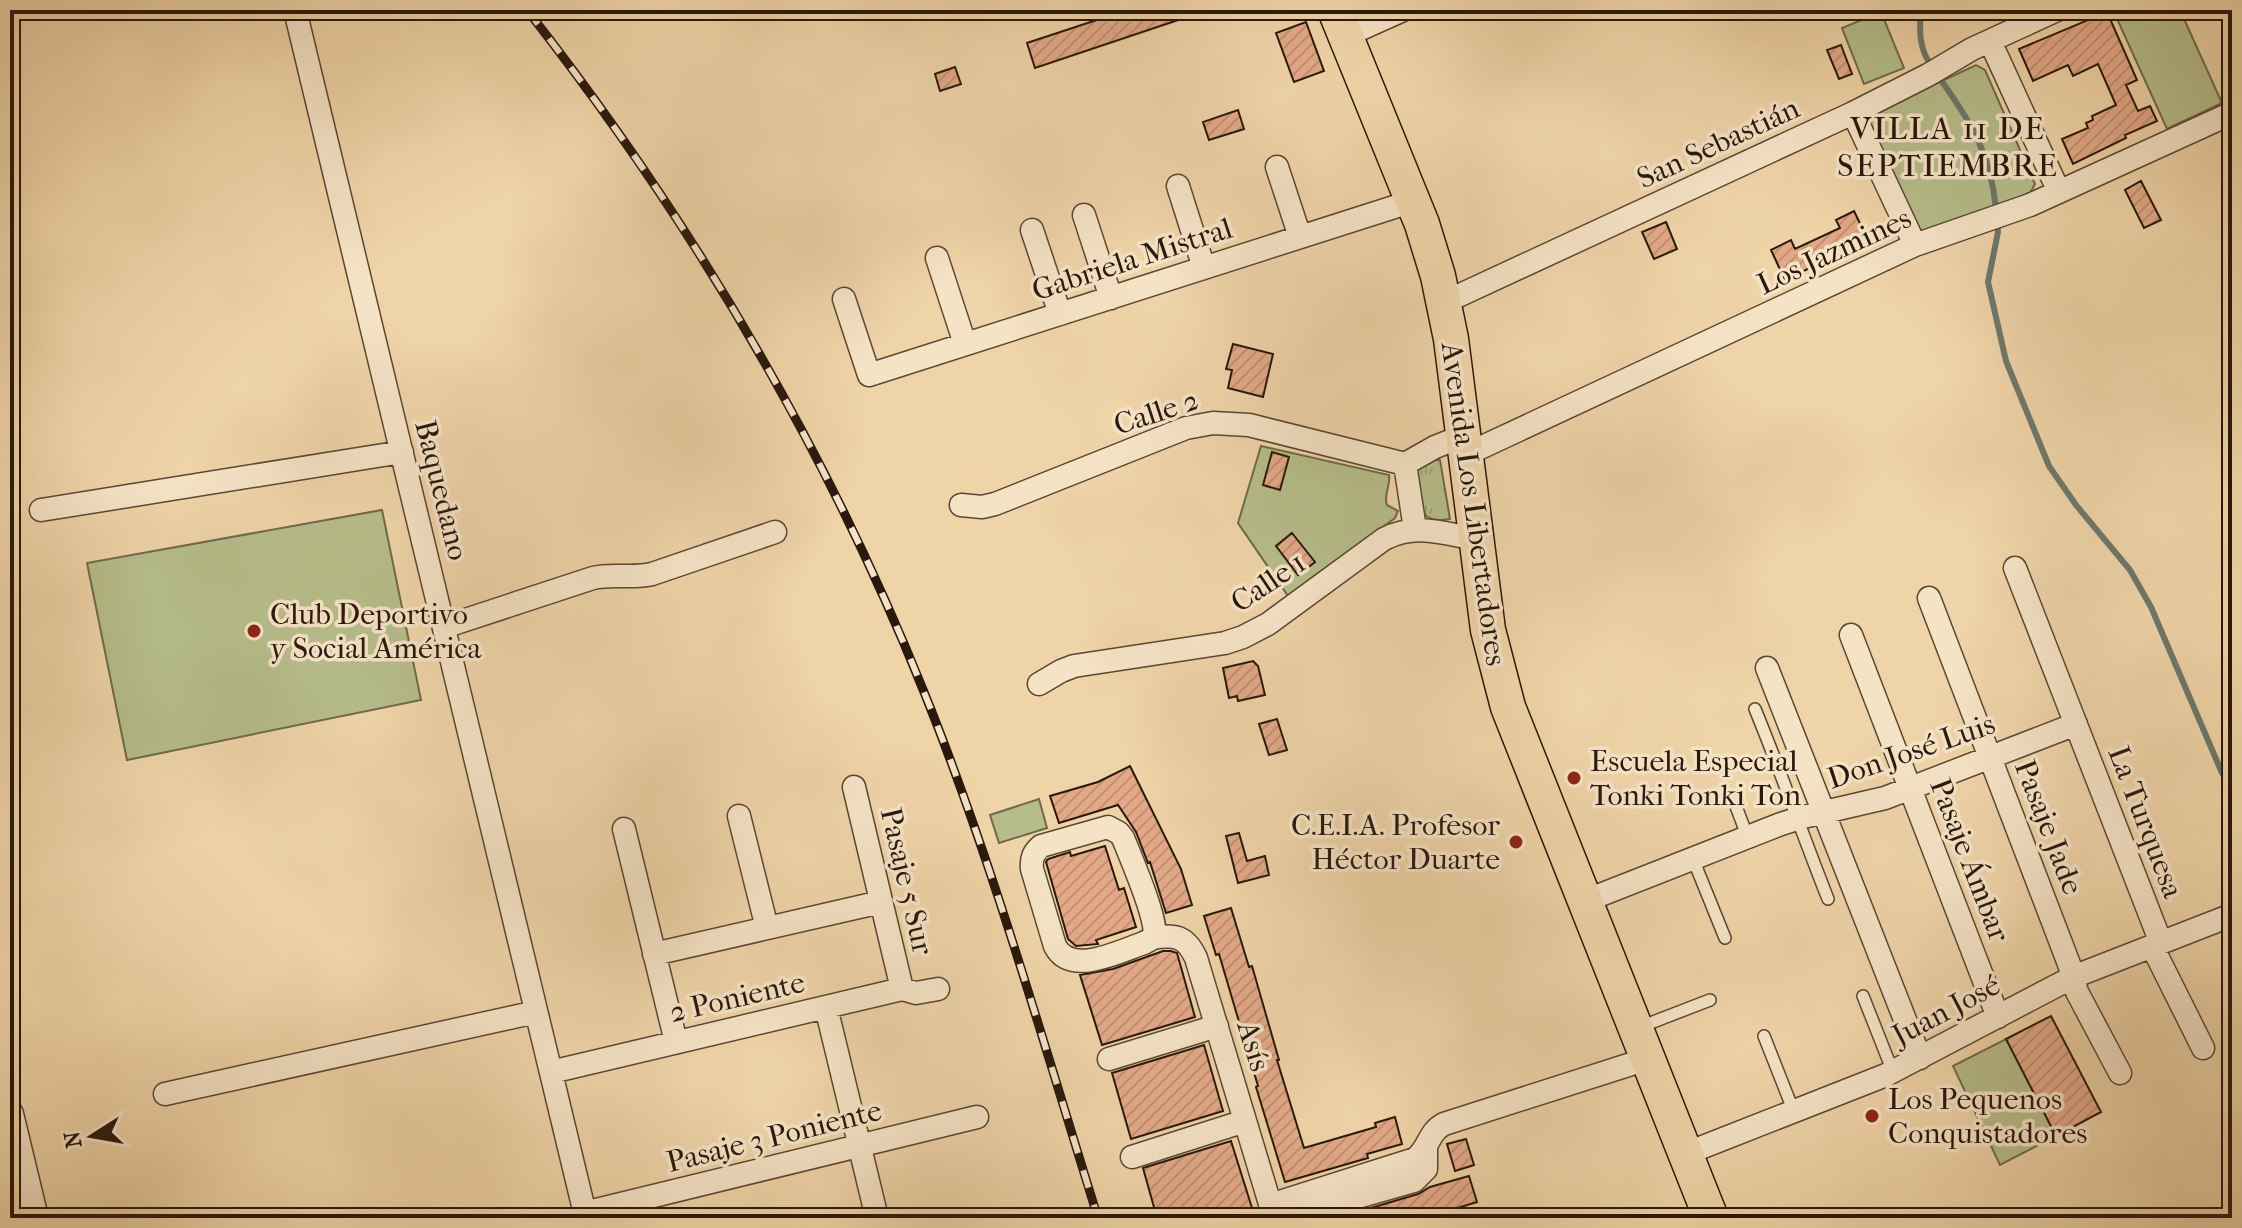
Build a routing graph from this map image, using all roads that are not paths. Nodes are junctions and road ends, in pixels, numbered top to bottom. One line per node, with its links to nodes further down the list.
1 (295, 10): 24 (street, Baquedano)
2 (1403, 10): 4 (street)
3 (2057, 10): 5 (street, San Sebastián)
4 (1340, 23): 11 (main road, Avenida Los Libertadores)
5 (1990, 41): 6 (street, San Sebastián); 10 (street)
6 (1853, 113): 15 (street); 20 (street, San Sebastián)
7 (2232, 113): 10 (street, Los Jazmines)
8 (1277, 167): 14 (street)
9 (1178, 186): 17 (street)
10 (2059, 192): 15 (street, Los Jazmines)
11 (1413, 201): 14 (street, Gabriela Mistral); 20 (main road, Avenida Los Libertadores)
12 (1084, 215): 18 (street)
13 (1032, 230): 21 (street)
14 (1300, 237): 17 (street, Gabriela Mistral)
15 (1915, 245): 23 (street, Los Jazmines)
16 (937, 258): 22 (street)
17 (1204, 268): 18 (street, Gabriela Mistral)
18 (1111, 298): 21 (street, Gabriela Mistral)
19 (844, 299): 22 (street, Gabriela Mistral)
20 (1445, 302): 23 (main road, Avenida Los Libertadores)
21 (1060, 314): 22 (street, Gabriela Mistral)
22 (965, 344)
23 (1464, 445): 25 (street); 30 (main road, Avenida Los Libertadores)
24 (402, 452): 27 (street); 33 (street, Baquedano)
25 (1405, 464): 26 (street, Calle 2); 28 (street)
26 (961, 505)
27 (41, 510)
28 (1415, 529): 30 (street); 36 (street, Calle 1)
29 (775, 532): 33 (street)
30 (1475, 539): 50 (main road, Avenida Los Libertadores)
31 (2015, 568): 38 (street, La Turquesa)
32 (1929, 598): 39 (street, Pasaje Jade)
33 (444, 627): 64 (street, Baquedano)
34 (1851, 635): 41 (street, Pasaje Ámbar)
35 (1767, 668): 43 (street)
36 (1039, 684)
37 (1755, 709): 45 (lane)
38 (2076, 724): 39 (street, Don José Luis); 56 (street, La Turquesa)
39 (1990, 757): 41 (street, Don José Luis); 58 (street, Pasaje Jade)
40 (854, 787): 51 (street, Pasaje 5 Sur)
41 (1910, 789): 43 (street, Don José Luis); 65 (street, Pasaje Ámbar)
42 (1734, 801): 47 (lane)
43 (1823, 812): 45 (street, Don José Luis); 71 (street)
44 (739, 816): 53 (street)
45 (1796, 819): 47 (street, Don José Luis); 49 (lane)
46 (624, 829): 57 (street)
47 (1748, 838): 48 (street, Don José Luis)
48 (1693, 859): 50 (street, Don José Luis); 55 (lane)
49 (1828, 899)
50 (1585, 901): 69 (main road, Avenida Los Libertadores)
51 (881, 902): 53 (street); 59 (street, Pasaje 5 Sur)
52 (2232, 915): 56 (street, Juan José)
53 (767, 928): 57 (street)
54 (1152, 938): 54 (street); 66 (street, Asís)
55 (1725, 938)
56 (2157, 944): 58 (street, Juan José); 70 (street, La Turquesa)
57 (654, 954): 68 (street)
58 (2073, 977): 65 (street, Juan José); 75 (street, Pasaje Jade)
59 (902, 989): 60 (street, 2 Poniente); 63 (street, 2 Poniente)
60 (938, 989)
61 (1863, 996): 74 (lane)
62 (1710, 1000): 69 (lane)
63 (826, 1007): 68 (street, 2 Poniente); 81 (street)
64 (536, 1012): 73 (street, Baquedano); 76 (street)
65 (1998, 1017): 71 (street, Juan José)
66 (1217, 1026): 72 (street); 80 (street, Asís)
67 (1764, 1036): 77 (lane)
68 (676, 1042): 73 (street, 2 Poniente)
69 (1641, 1044): 82 (main road, Avenida Los Libertadores); 84 (street, Asís)
70 (2203, 1048)
71 (1920, 1058): 74 (street, Juan José)
72 (1109, 1059)
73 (551, 1072): 85 (street, Baquedano)
74 (1893, 1072): 77 (street, Juan José)
75 (2120, 1073)
76 (165, 1094)
77 (1794, 1112): 82 (street, Juan José)
78 (10, 1114): 86 (street)
79 (977, 1117): 81 (street, Pasaje 3 Poniente)
80 (1245, 1121): 83 (street); 84 (street, Asís)
81 (860, 1145): 85 (street, Pasaje 3 Poniente); 87 (street)
82 (1685, 1154): 88 (main road, Avenida Los Libertadores)
83 (1132, 1157)
84 (1276, 1214)
85 (585, 1215)
86 (35, 1218)
87 (877, 1218)
88 (1711, 1218)

